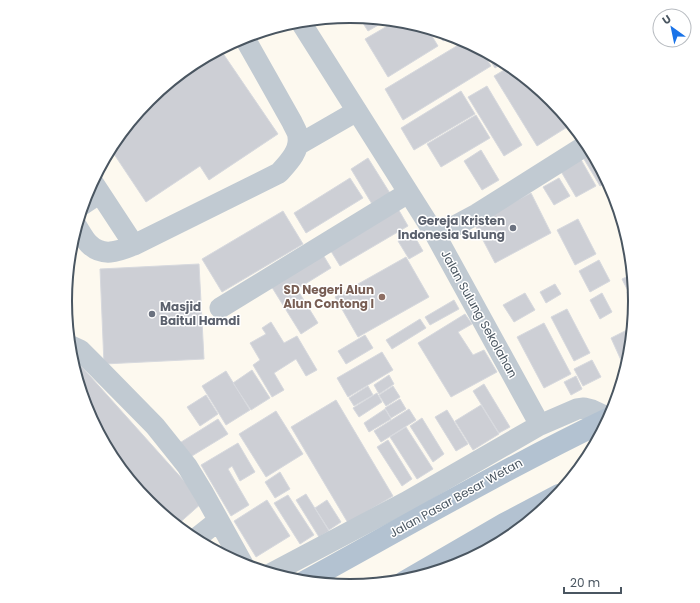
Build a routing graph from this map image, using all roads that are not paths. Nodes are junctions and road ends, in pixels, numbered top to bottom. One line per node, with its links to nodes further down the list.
1 (304, 27): 3 (street, Jalan Sulung Sekolahan)
2 (247, 43): 4 (street)
3 (357, 111): 4 (street); 7 (street, Jalan Sulung Sekolahan)
4 (298, 145): 10 (street)
5 (582, 148): 9 (street)
6 (96, 187): 10 (street)
7 (408, 193): 9 (street, Jalan Sulung Sekolahan); 11 (street)
8 (80, 232): 10 (street)
9 (436, 236): 15 (street, Jalan Sulung Sekolahan)
10 (134, 245)
11 (220, 308)
12 (76, 348): 17 (street)
13 (604, 416): 15 (street)
14 (601, 422): 22 (main road, Jalan Pasar Besar Wetan)
15 (540, 424): 20 (street)
16 (527, 517): 18 (main road)
17 (218, 521): 19 (street); 21 (street)
18 (507, 530): 23 (main road)
19 (199, 536)
20 (324, 546): 22 (street); 24 (street)
21 (239, 557)
22 (335, 566): 25 (main road, Jalan Pasar Besar Wetan)
23 (433, 567)
24 (277, 571)
25 (312, 578)

